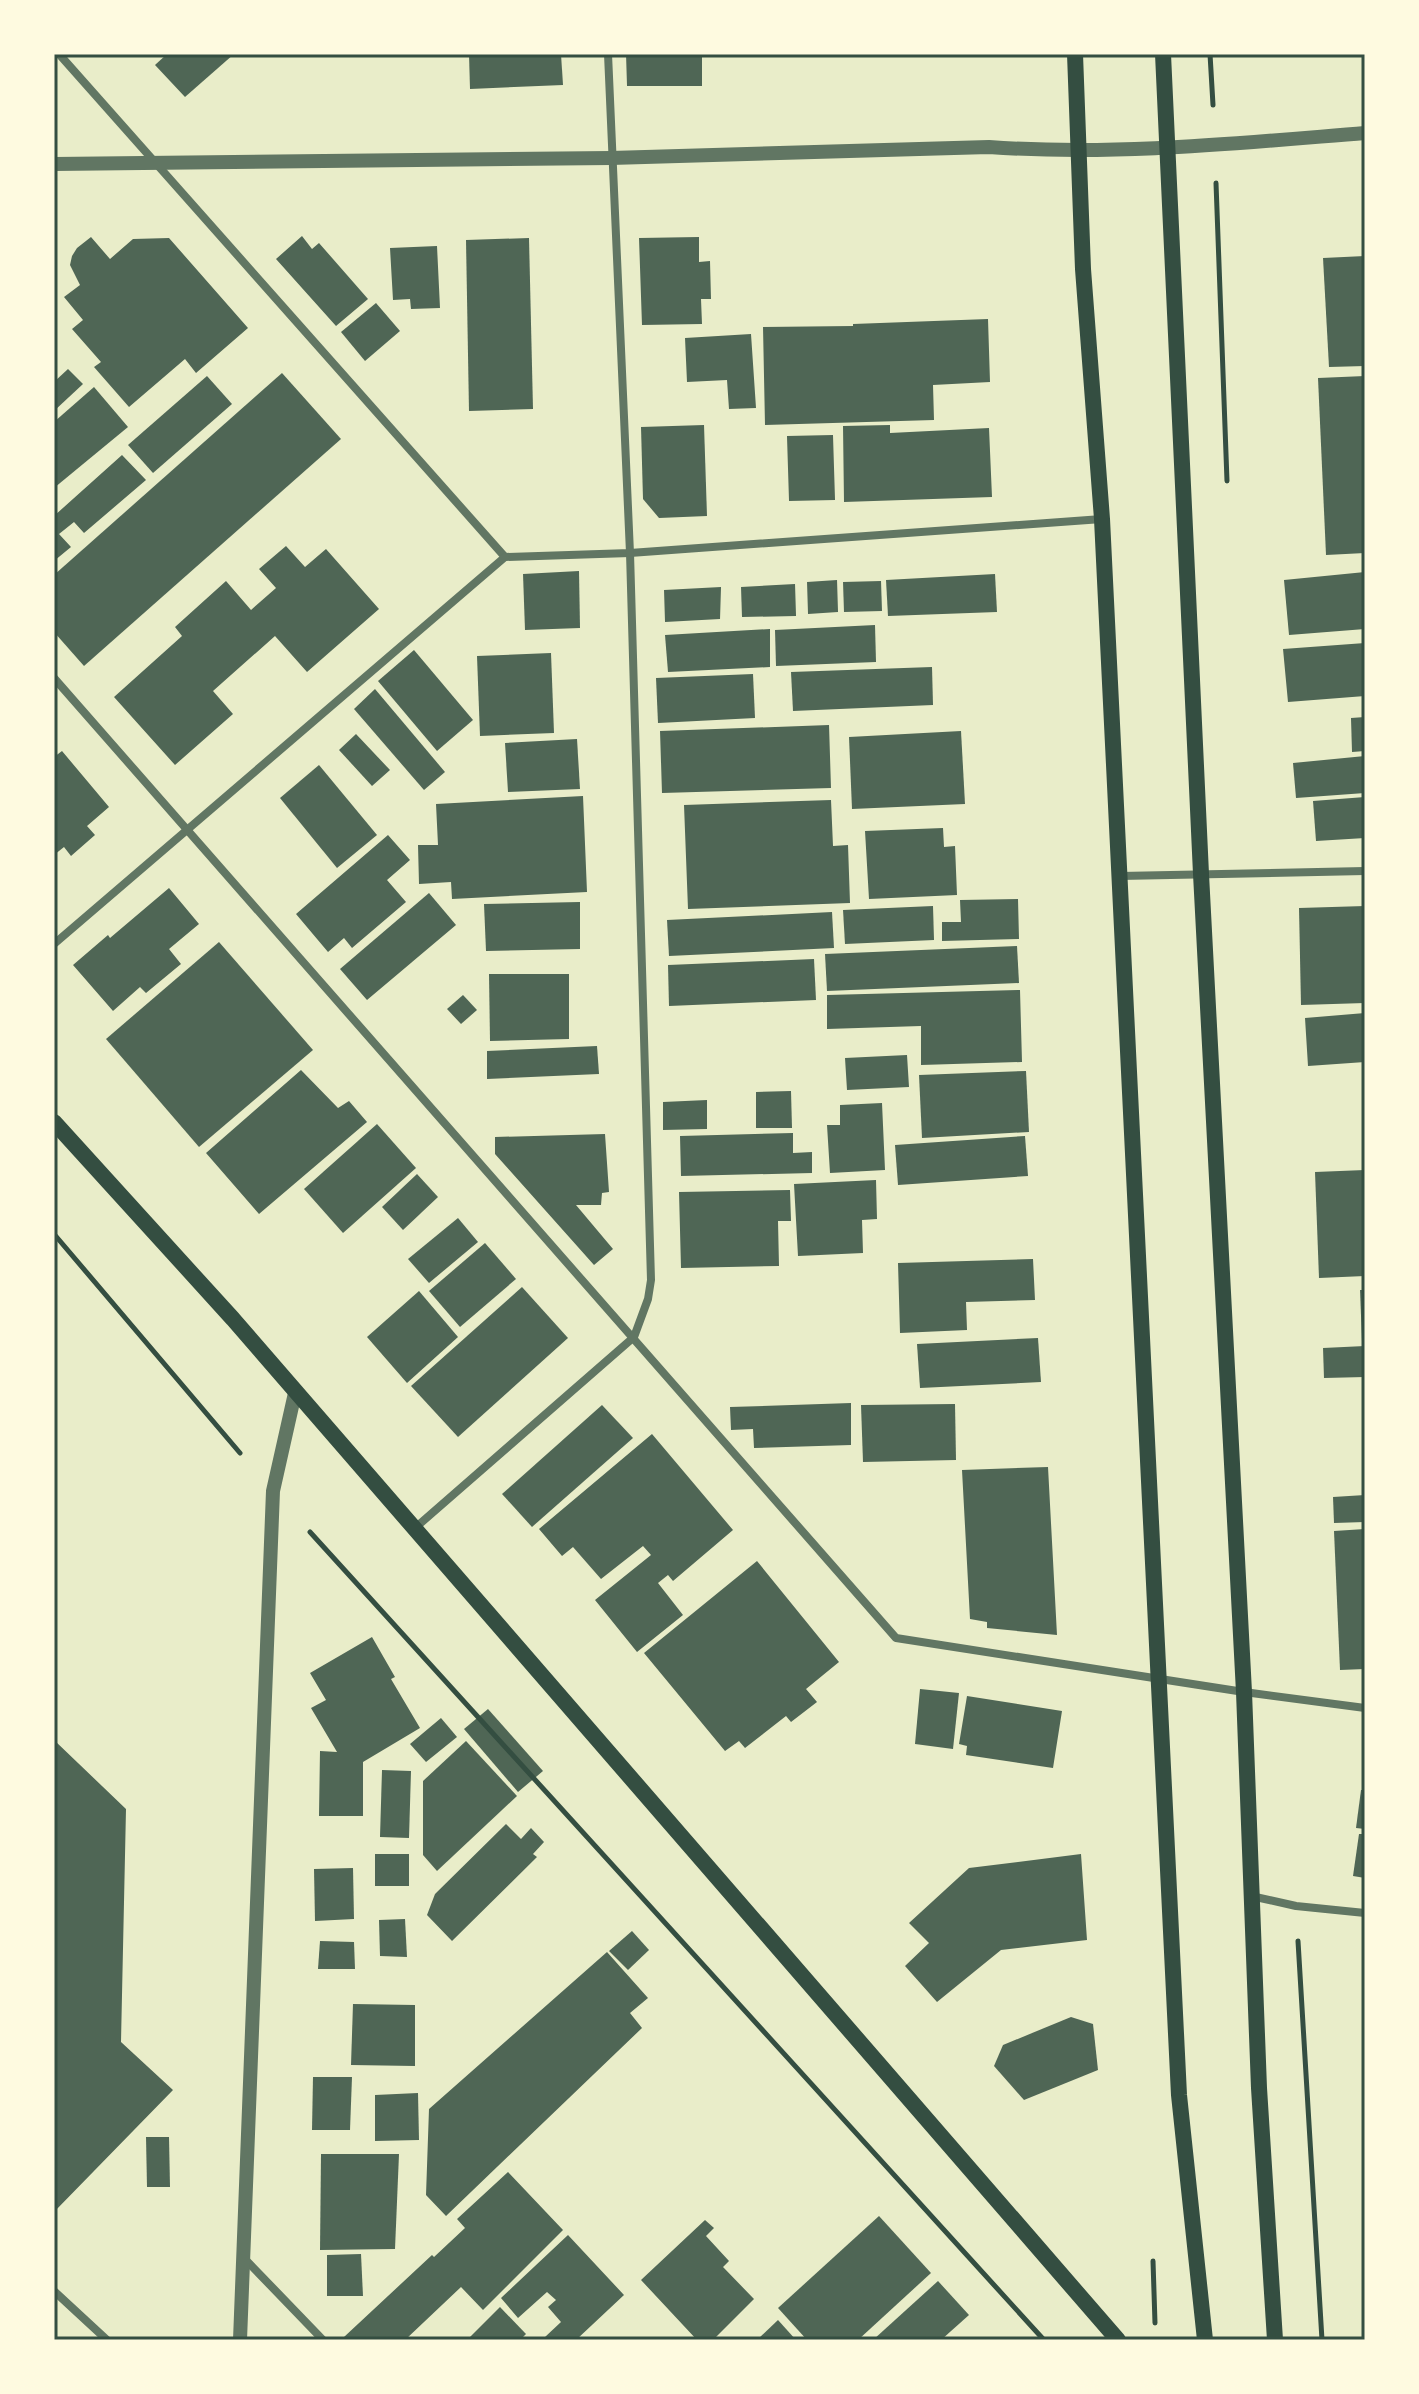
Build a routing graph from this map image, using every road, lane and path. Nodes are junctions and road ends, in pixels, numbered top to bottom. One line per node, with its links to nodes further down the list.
1 (59, 54): 9 (street)
2 (608, 54): 8 (street)
3 (1075, 54): 7 (main road)
4 (1163, 54): 6 (main road)
5 (1365, 133): 6 (street)
6 (1169, 148): 7 (street); 17 (main road)
7 (1081, 150): 8 (street); 11 (main road)
8 (611, 158): 9 (street); 12 (street)
9 (156, 163): 10 (street); 13 (street)
10 (54, 164)
11 (1102, 519): 12 (street); 18 (main road)
12 (630, 553): 13 (street); 22 (street)
13 (505, 557): 15 (street)
14 (54, 678): 15 (street)
15 (187, 829): 19 (street); 22 (street)
16 (1365, 871): 17 (street)
17 (1201, 874): 18 (street); 27 (main road)
18 (1119, 876): 26 (main road)
19 (54, 944)
20 (54, 1122): 23 (main road)
21 (54, 1234): 24 (path)
22 (634, 1337): 25 (street); 26 (street)
23 (295, 1393): 24 (street); 25 (main road)
24 (273, 1491): 31 (street); 36 (path)
25 (414, 1528): 37 (main road)
26 (1158, 1680): 27 (street); 38 (main road)
27 (1244, 1692): 28 (street); 29 (main road)
28 (1365, 1708)
29 (1250, 1896): 30 (street); 39 (main road)
30 (1365, 1913)
31 (243, 2256): 34 (street); 35 (street)
32 (54, 2291): 33 (street)
33 (107, 2340)
34 (240, 2340)
35 (323, 2340)
36 (1044, 2340)
37 (1118, 2340)
38 (1205, 2340)
39 (1275, 2340)

